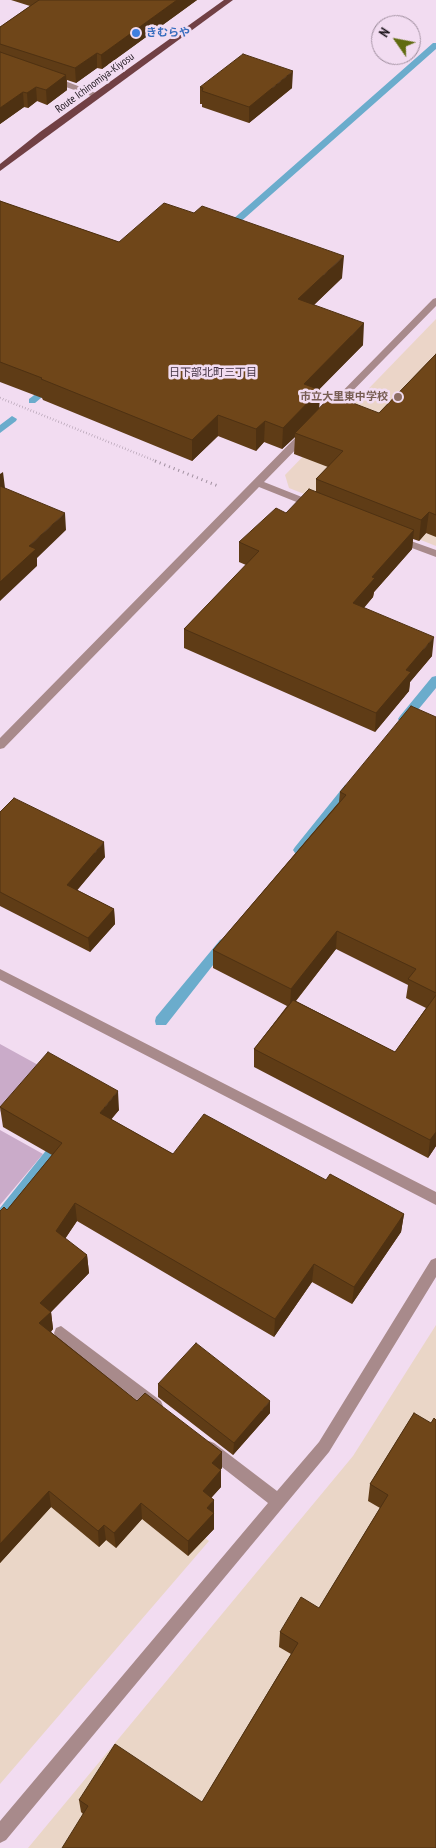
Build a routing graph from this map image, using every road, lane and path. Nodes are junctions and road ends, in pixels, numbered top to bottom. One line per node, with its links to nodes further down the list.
1 (229, 0): 3 (main road, Route Ichinomiya-Kiyosu)
2 (44, 77): 3 (street)
3 (97, 95): 4 (main road, Route Ichinomiya-Kiyosu)
4 (0, 168)
5 (436, 301): 7 (street)
6 (0, 398): 8 (path)
7 (258, 483): 8 (street); 9 (street)
8 (245, 496): 12 (street)
9 (320, 508)
10 (382, 533): 11 (street)
11 (436, 554)
12 (0, 746)
13 (0, 974): 14 (street)
14 (436, 1199)
15 (436, 1264): 19 (street)
16 (61, 1333): 17 (street)
17 (170, 1417)
18 (201, 1441): 19 (street)
19 (278, 1501): 20 (street)
20 (0, 1834)

